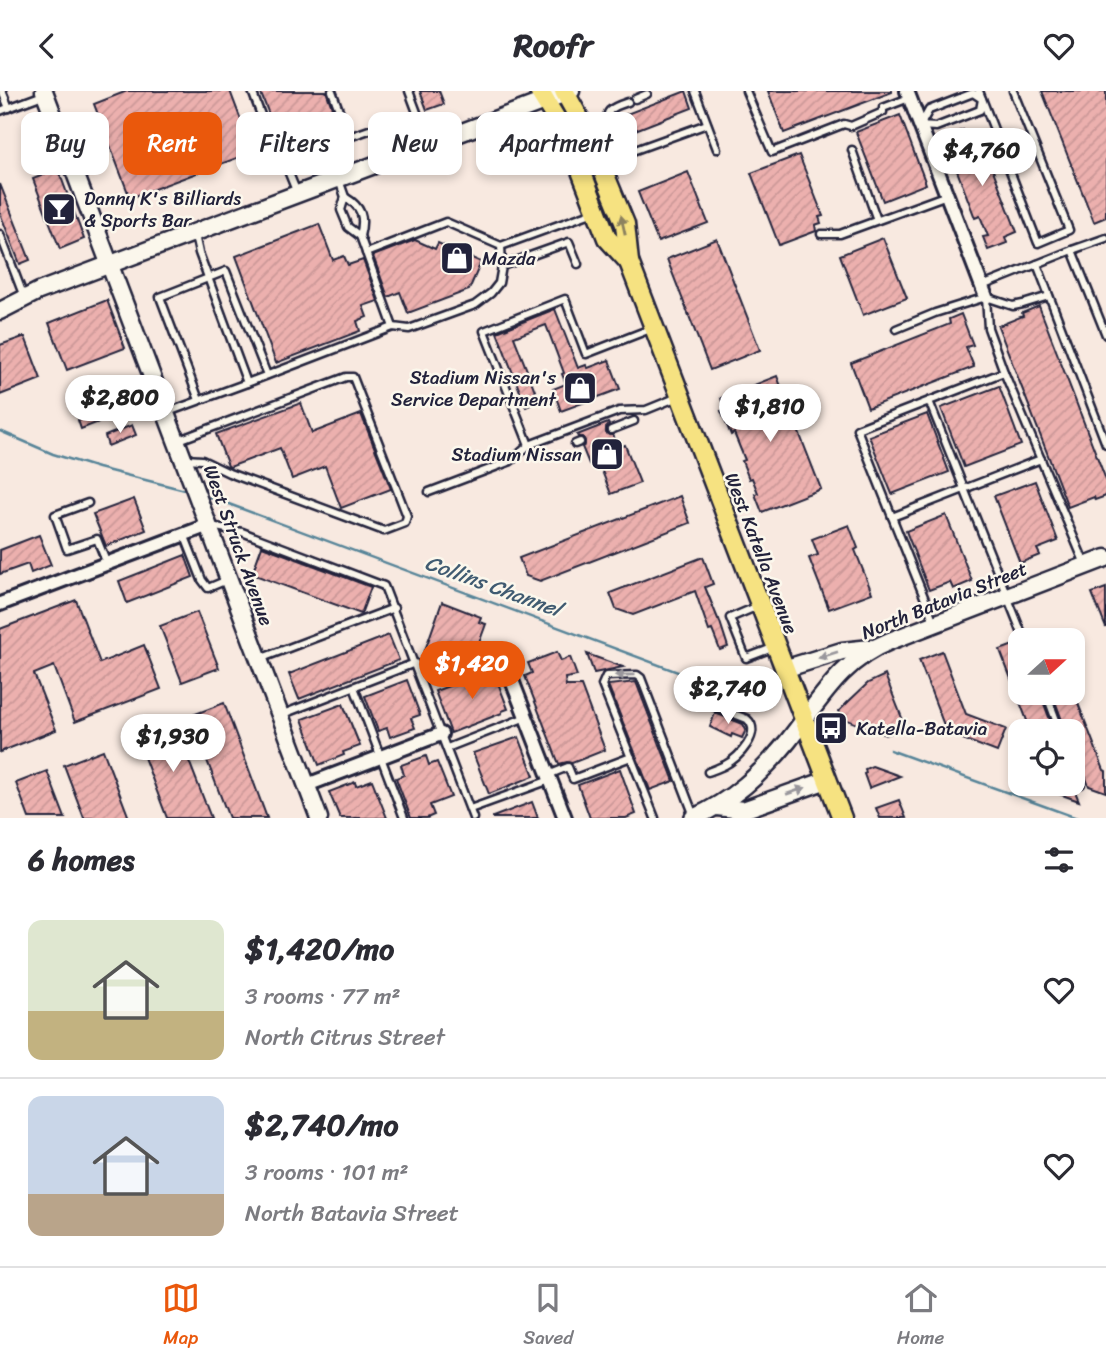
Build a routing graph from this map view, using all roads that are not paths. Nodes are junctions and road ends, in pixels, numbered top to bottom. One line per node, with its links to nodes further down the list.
1 (2, 91): 17 (lane)
2 (253, 91): 19 (lane)
3 (332, 91): 20 (lane)
4 (409, 91): 21 (lane)
5 (695, 91): 14 (lane)
6 (746, 91): 13 (lane)
7 (979, 91): 15 (lane)
8 (1013, 91): 15 (lane)
9 (567, 92): 12 (street); 22 (main road, West Katella Avenue)
10 (45, 93): 17 (lane); 50 (street, West Struck Avenue)
11 (647, 94): 23 (lane)
12 (542, 95): 26 (street); 37 (main road, West Katella Avenue)
13 (908, 95): 25 (street)
14 (698, 99): 16 (lane); 24 (lane)
15 (982, 99): 25 (lane); 25 (lane)
16 (690, 102)
17 (9, 108): 18 (lane)
18 (0, 111)
19 (260, 112)
20 (340, 112)
21 (417, 112)
22 (577, 112)
23 (609, 112)
24 (707, 124): 27 (lane); 28 (lane)
25 (920, 126): 35 (street)
26 (462, 130)
27 (717, 149)
28 (637, 150)
29 (852, 150): 38 (lane)
30 (368, 167): 33 (street)
31 (290, 175): 34 (lane)
32 (605, 175): 47 (main road, West Katella Avenue, one-way to 32)
33 (341, 177): 34 (street); 36 (lane)
34 (297, 194): 39 (street)
35 (947, 195): 38 (lane); 53 (street)
36 (345, 197): 42 (lane); 42 (lane)
37 (597, 211): 44 (lane); 47 (main road, West Katella Avenue)
38 (877, 220): 41 (lane)
39 (194, 233): 50 (street); 52 (lane)
40 (0, 234): 55 (lane)
41 (821, 235)
42 (360, 236): 46 (lane)
43 (1106, 238): 45 (lane)
44 (500, 247): 46 (lane); 51 (lane)
45 (1072, 250): 49 (lane); 60 (lane)
46 (366, 253): 57 (lane)
47 (629, 263): 58 (main road, West Katella Avenue)
48 (578, 264): 51 (lane)
49 (1037, 264): 53 (lane); 54 (lane)
50 (110, 265): 55 (street); 67 (street, West Struck Avenue)
51 (502, 266): 57 (lane)
52 (208, 278): 62 (lane); 63 (lane); 65 (lane)
53 (984, 292): 54 (lane); 59 (lane); 61 (lane)
54 (1049, 296): 71 (lane)
55 (24, 299): 56 (street)
56 (0, 311)
57 (393, 327): 62 (lane)
58 (653, 328): 64 (main road, West Katella Avenue); 72 (lane)
59 (896, 328)
60 (1106, 335)
61 (1004, 372): 66 (lane); 74 (lane)
62 (267, 375): 63 (lane)
63 (247, 383): 65 (lane)
64 (680, 397): 72 (lane); 87 (main road, West Katella Avenue)
65 (199, 400): 67 (lane)
66 (929, 401): 75 (lane); 78 (lane)
67 (166, 412): 70 (street, West Struck Avenue)
68 (634, 421): 69 (lane)
69 (611, 430)
70 (177, 441): 73 (street, West Struck Avenue); 73 (lane)
71 (1106, 444)
72 (529, 445): 76 (lane)
73 (184, 459): 79 (street, West Struck Avenue)
74 (1041, 459): 75 (lane); 83 (lane)
75 (963, 489): 78 (lane); 85 (lane)
76 (429, 492)
77 (88, 503): 82 (lane)
78 (892, 517): 89 (lane)
79 (208, 525): 80 (street); 84 (street, West Struck Avenue); 88 (lane)
80 (184, 534): 82 (street); 84 (lane)
81 (1106, 558): 83 (street, North Batavia Street)
82 (107, 564): 86 (street)
83 (1086, 566): 85 (street, North Batavia Street)
84 (229, 579): 94 (street, West Struck Avenue)
85 (1008, 596): 89 (street, North Batavia Street); 90 (lane)
86 (0, 604)
87 (760, 606): 91 (main road, West Katella Avenue); 91 (lane)
88 (394, 608): 94 (lane); 95 (lane)
89 (935, 624): 92 (street, North Batavia Street)
90 (1020, 628)
91 (775, 646): 96 (main road, West Katella Avenue)
92 (874, 648): 96 (street, one-way to 96); 102 (street, North Batavia Street)
93 (501, 652): 97 (lane); 101 (street)
94 (259, 659): 100 (street, West Struck Avenue)
95 (415, 663): 97 (lane); 98 (lane)
96 (784, 669): 102 (main road, West Katella Avenue)
97 (419, 674): 103 (lane)
98 (354, 687): 100 (lane); 105 (lane)
99 (700, 701): 107 (lane)
100 (280, 715): 110 (street, West Struck Avenue)
101 (526, 717): 104 (lane); 108 (street)
102 (804, 720): 109 (main road, West Katella Avenue); 111 (street, North Batavia Street)
103 (441, 734): 104 (lane); 105 (street)
104 (447, 748): 112 (lane)
105 (380, 757): 110 (street); 114 (lane)
106 (631, 757): 108 (lane); 117 (lane); 118 (lane, one-way to 106)
107 (708, 772)
108 (549, 777): 112 (lane); 116 (street)
109 (827, 780): 111 (street, one-way to 109); 119 (main road, West Katella Avenue)
110 (307, 785): 113 (street, West Struck Avenue)
111 (717, 807): 118 (street, North Batavia Street)
112 (470, 809): 115 (lane)
113 (319, 818)
114 (404, 818)
115 (473, 818)
116 (565, 818)
117 (655, 818)
118 (694, 818)
119 (842, 818)

